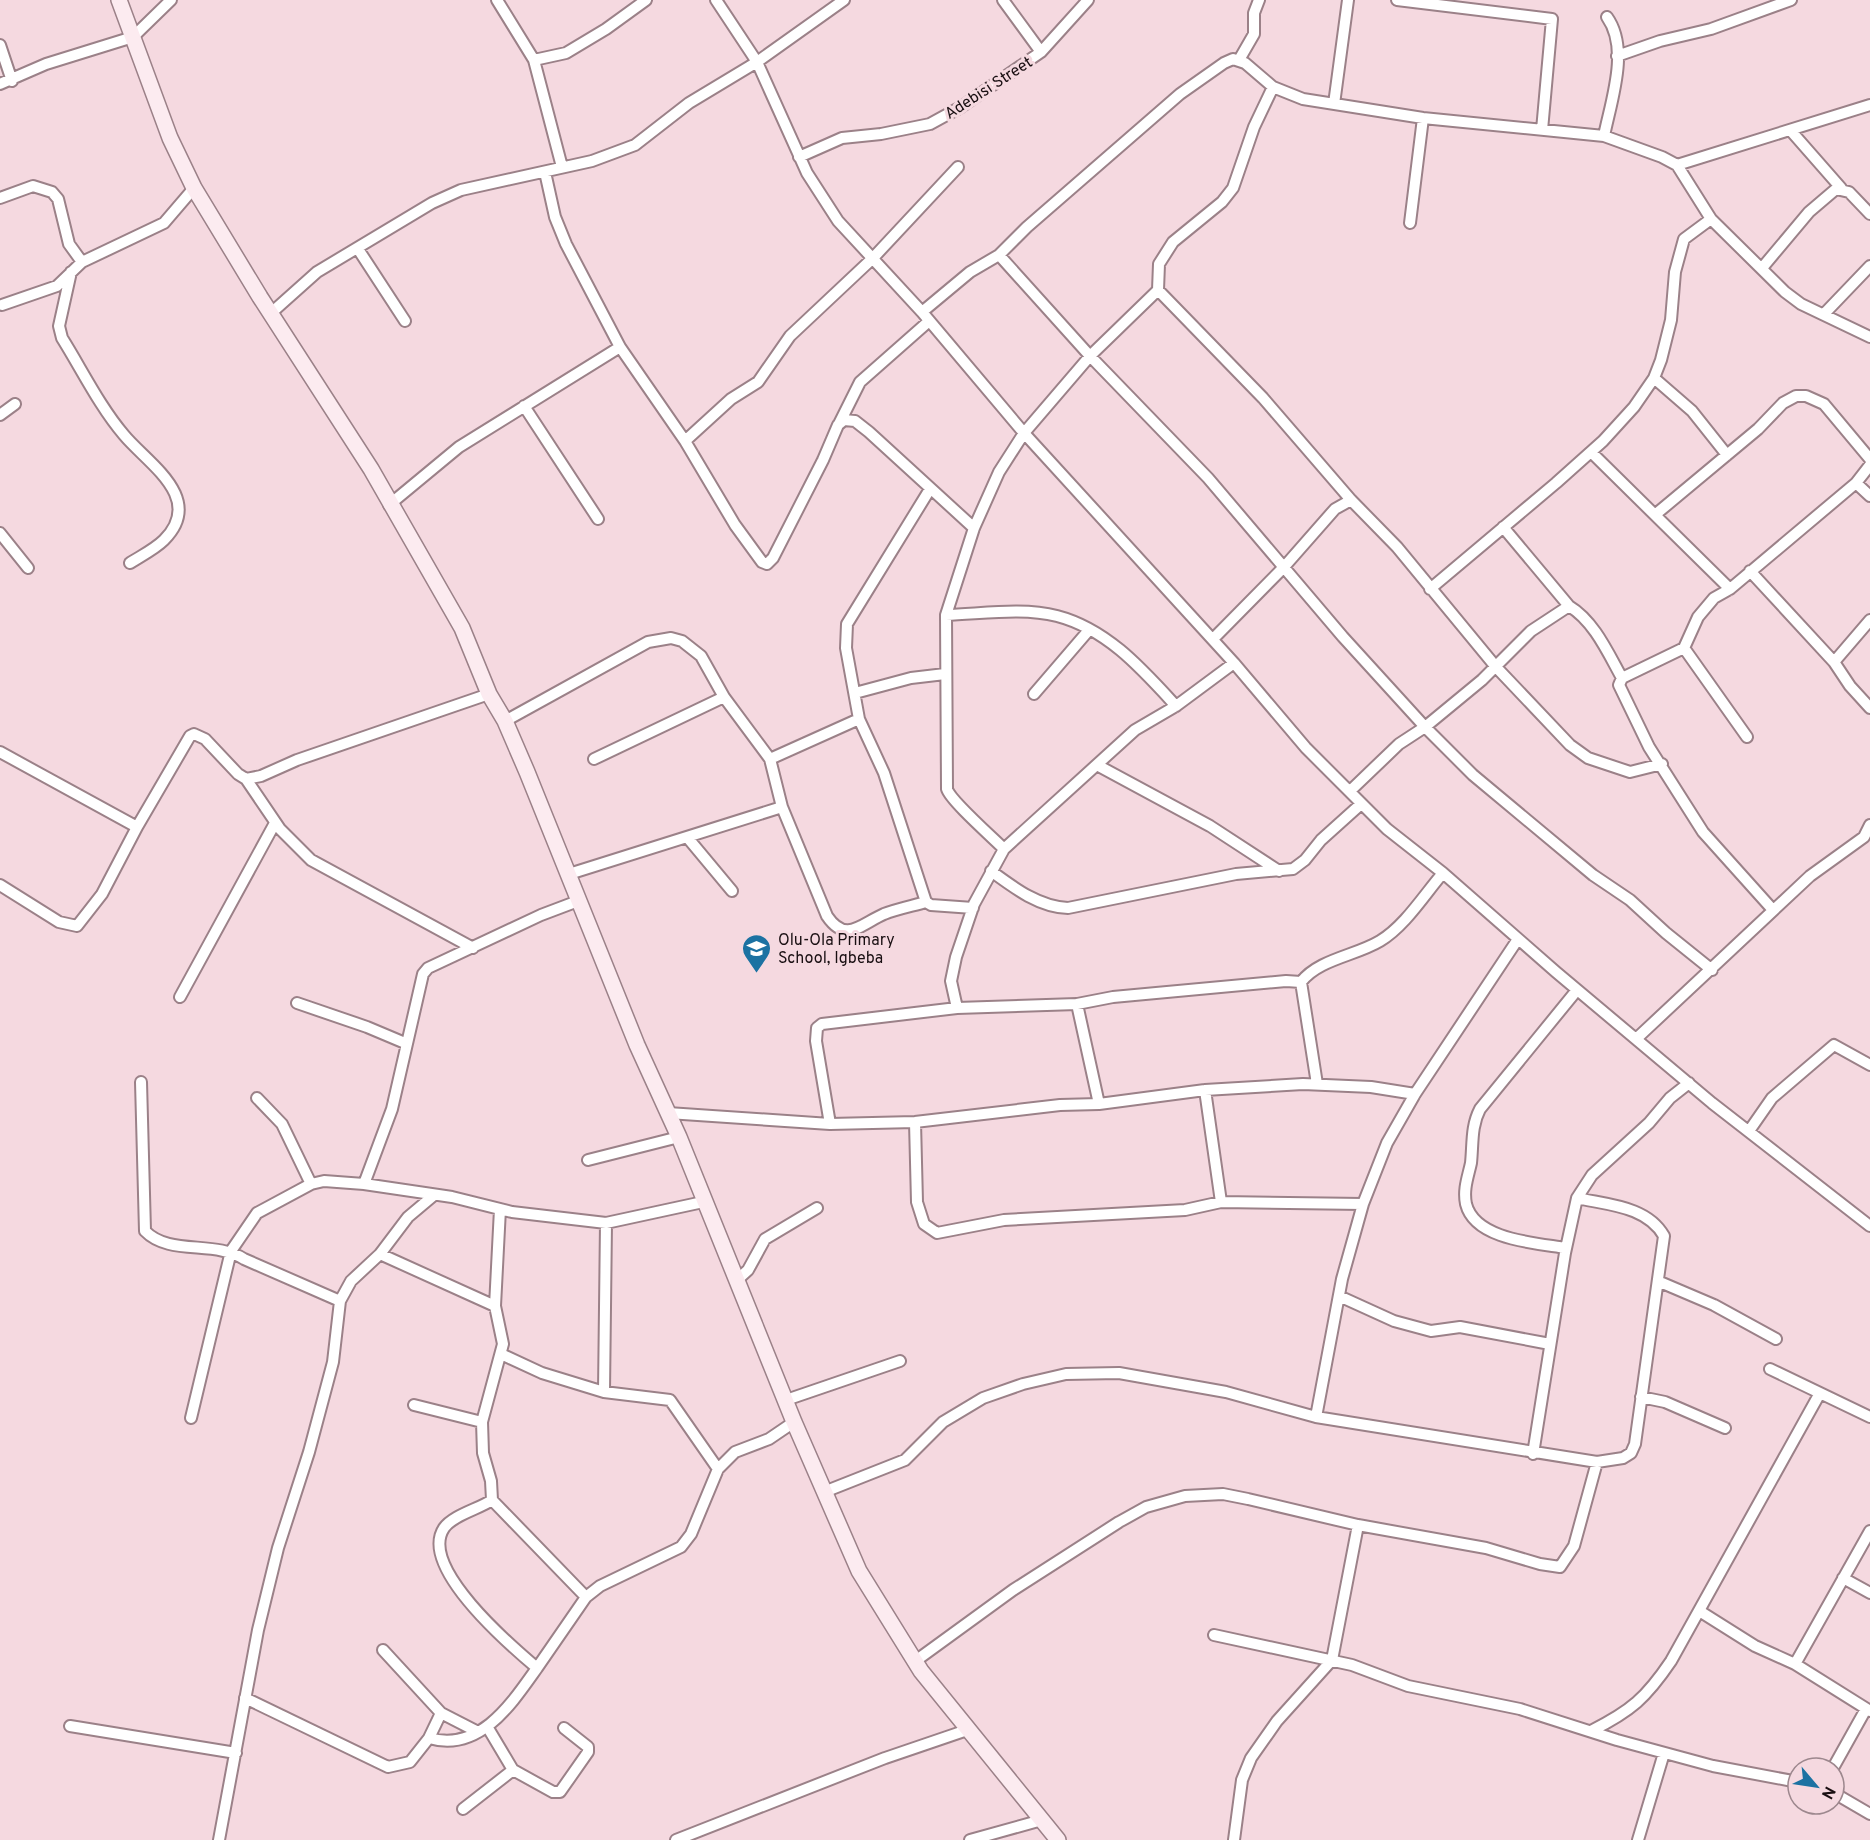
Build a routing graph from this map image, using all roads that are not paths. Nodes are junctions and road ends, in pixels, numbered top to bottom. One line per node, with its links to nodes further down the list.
1 (119, 0): 15 (street)
2 (171, 0): 15 (street)
3 (497, 0): 19 (street)
4 (646, 0): 19 (street)
5 (716, 0): 21 (street)
6 (843, 0): 21 (street)
7 (1003, 0): 17 (street)
8 (1088, 0): 17 (street, Adebisi Street)
9 (1259, 0): 20 (street)
10 (1348, 0): 25 (street)
11 (1397, 0): 13 (street)
12 (1791, 0): 18 (street)
13 (1462, 3): 28 (street)
14 (1607, 17): 18 (street)
15 (133, 37): 22 (street); 36 (street)
16 (0, 45): 22 (street)
17 (1041, 52): 31 (street, Adebisi Street)
18 (1617, 56): 30 (street)
19 (534, 60): 33 (street)
20 (1239, 60): 24 (street); 43 (street)
21 (757, 62): 31 (street); 33 (street)
22 (12, 81): 23 (street)
23 (0, 84)
24 (1273, 87): 25 (street); 49 (street)
25 (1334, 104): 27 (street)
26 (1870, 105): 29 (street)
27 (1423, 118): 28 (street); 41 (street)
28 (1542, 130): 30 (street)
29 (1791, 131): 32 (street); 37 (street)
30 (1604, 136): 32 (street)
31 (799, 157): 44 (street)
32 (1677, 165): 40 (street)
33 (562, 167): 35 (street)
34 (958, 167): 44 (street)
35 (545, 172): 42 (street); 56 (street)
36 (194, 188): 45 (street); 51 (street)
37 (1841, 188): 39 (street); 47 (street)
38 (0, 198): 45 (street)
39 (1870, 214)
40 (1711, 219): 47 (street); 58 (street)
41 (1410, 223)
42 (358, 249): 51 (street); 54 (street)
43 (999, 255): 53 (street); 57 (street)
44 (873, 258): 53 (street); 64 (street)
45 (82, 262): 48 (street)
46 (1870, 266): 52 (street)
47 (1762, 268): 52 (street)
48 (71, 272): 50 (street); 79 (street)
49 (1158, 290): 57 (street); 72 (street)
50 (2, 305)
51 (270, 314): 73 (street)
52 (1824, 314): 55 (street)
53 (925, 317): 62 (street); 63 (street)
54 (405, 321)
55 (1870, 337)
56 (620, 347): 60 (street); 64 (street)
57 (1090, 356): 63 (street); 81 (street)
58 (1654, 378): 65 (street); 66 (street)
59 (15, 404): 61 (street)
60 (524, 406): 73 (street); 75 (street)
61 (0, 416)
62 (838, 425): 64 (street); 70 (street)
63 (1024, 433): 77 (street); 89 (street)
64 (685, 441)
65 (1591, 452): 74 (street); 76 (street)
66 (1727, 456): 67 (street); 74 (street)
67 (1870, 459)
68 (1870, 465): 69 (street)
69 (1856, 483): 71 (street); 82 (street)
70 (930, 489): 77 (street); 96 (street)
71 (1870, 496)
72 (1351, 500): 81 (street); 83 (street)
73 (389, 505): 97 (street)
74 (1656, 514): 84 (street)
75 (598, 519)
76 (1503, 527): 83 (street); 85 (street)
77 (974, 528): 86 (street)
78 (0, 533): 80 (street)
79 (130, 563)
80 (28, 567)
81 (1284, 567): 89 (street); 104 (street)
82 (1750, 571): 84 (street); 91 (street)
83 (1430, 589): 93 (street)
84 (1730, 589): 90 (street)
85 (1569, 606): 93 (street); 95 (street)
86 (946, 615): 88 (street); 94 (street)
87 (1870, 620): 91 (street)
88 (1089, 630): 98 (street); 100 (street)
89 (1213, 639): 92 (street)
90 (1684, 648): 95 (street); 105 (street)
91 (1834, 662): 101 (street)
92 (1234, 663): 100 (street); 112 (street)
93 (1496, 668): 104 (street); 109 (street)
94 (945, 674): 96 (street); 120 (street)
95 (1622, 678): 109 (street)
96 (855, 693): 102 (street)
97 (489, 694): 103 (street); 111 (street)
98 (1034, 694)
99 (724, 697): 103 (street); 107 (street); 108 (street)
100 (1176, 706): 110 (street)
101 (1870, 708)
102 (859, 719): 108 (street); 128 (street)
103 (505, 721): 124 (street)
104 (1425, 727): 112 (street); 133 (street)
105 (1747, 736)
106 (0, 752): 117 (street)
107 (594, 759)
108 (770, 759): 114 (street)
109 (1662, 764): 130 (street)
110 (1097, 765): 120 (street); 122 (street)
111 (246, 779): 115 (street); 117 (street)
112 (1350, 791): 113 (street)
113 (1361, 804): 122 (street); 123 (street)
114 (782, 807): 118 (street); 128 (street)
115 (275, 823): 132 (street); 136 (street)
116 (1870, 825): 119 (street)
117 (137, 827): 125 (street)
118 (687, 837): 124 (street); 126 (street)
119 (1867, 841): 130 (street)
120 (1004, 849): 121 (street)
121 (991, 871): 122 (street); 129 (street)
122 (1279, 871)
123 (1443, 873): 131 (street); 134 (street)
124 (569, 874): 127 (street)
125 (0, 885)
126 (732, 891)
127 (578, 901): 132 (street); 150 (street)
128 (926, 902): 129 (street)
129 (973, 908): 139 (street)
130 (1773, 910): 133 (street)
131 (1518, 939): 135 (street); 147 (street)
132 (473, 948): 141 (street)
133 (1712, 970): 140 (street)
134 (1301, 982): 138 (street); 145 (street)
135 (1577, 990): 140 (street); 167 (street)
136 (180, 997)
137 (297, 1003): 141 (street)
138 (1077, 1004): 139 (street); 149 (street)
139 (957, 1008): 152 (street)
140 (1636, 1039): 144 (street)
141 (405, 1043): 157 (street)
142 (1870, 1065): 153 (street)
143 (141, 1082): 168 (street)
144 (1689, 1083): 153 (street); 159 (street)
145 (1317, 1084): 146 (street); 147 (street)
146 (1205, 1090): 149 (street); 161 (street)
147 (1415, 1094): 162 (street)
148 (257, 1098): 156 (street)
149 (1100, 1104): 151 (street)
150 (668, 1113): 152 (street); 154 (street)
151 (915, 1122): 152 (street); 161 (street)
152 (830, 1124)
153 (1749, 1131): 166 (street)
154 (679, 1137): 155 (street); 160 (street)
155 (588, 1160)
156 (311, 1184): 157 (street); 168 (street)
157 (364, 1184): 158 (street)
158 (433, 1196): 164 (street); 169 (street)
159 (1577, 1198): 167 (street); 171 (street)
160 (703, 1202): 165 (street); 170 (street)
161 (1221, 1202): 162 (street)
162 (1363, 1204): 172 (street)
163 (817, 1208): 170 (street)
164 (500, 1209): 165 (street); 174 (street)
165 (606, 1223): 180 (street)
166 (1870, 1226)
167 (1566, 1248): 176 (street)
168 (231, 1251): 173 (street); 187 (street)
169 (380, 1254): 173 (street); 174 (street)
170 (737, 1280): 183 (street)
171 (1660, 1282): 175 (street); 182 (street)
172 (1339, 1296): 176 (street); 185 (street)
173 (340, 1301): 208 (street)
174 (495, 1306): 177 (street)
175 (1776, 1339)
176 (1550, 1344): 191 (street)
177 (501, 1354): 180 (street); 188 (street)
178 (900, 1361): 183 (street)
179 (1770, 1369): 181 (street)
180 (604, 1392): 193 (street)
181 (1820, 1393): 186 (street); 201 (street)
182 (1641, 1397): 190 (street); 192 (street)
183 (786, 1401): 189 (street)
184 (414, 1405): 188 (street)
185 (1316, 1417): 191 (street); 194 (street)
186 (1870, 1417)
187 (191, 1418)
188 (482, 1422): 195 (street)
189 (794, 1422): 193 (street); 194 (street)
190 (1725, 1428)
191 (1533, 1454): 192 (street)
192 (1597, 1462): 196 (street)
193 (718, 1469): 200 (street)
194 (824, 1492): 205 (street)
195 (492, 1500): 200 (street); 207 (street)
196 (1358, 1525): 204 (street); 205 (street)
197 (1870, 1531): 198 (street)
198 (1843, 1578): 199 (street); 206 (street)
199 (1870, 1593)
200 (586, 1597): 207 (street)
201 (1701, 1612): 206 (street); 215 (street)
202 (1215, 1635): 204 (street)
203 (383, 1650): 210 (street)
204 (1332, 1660): 215 (street); 231 (street)
205 (914, 1662): 213 (street)
206 (1795, 1664): 209 (street)
207 (537, 1668): 214 (street)
208 (245, 1698): 216 (street); 217 (street)
209 (1868, 1710): 219 (street)
210 (441, 1713): 214 (street); 216 (street)
211 (70, 1726): 217 (street)
212 (564, 1728): 220 (street)
213 (970, 1729): 225 (street); 228 (street)
214 (483, 1730): 216 (street); 220 (street)
215 (1591, 1731): 218 (street)
216 (429, 1738)
217 (236, 1753): 227 (street)
218 (1664, 1753): 221 (street); 232 (street)
219 (1840, 1756)
220 (513, 1770): 223 (street)
221 (1786, 1780)
222 (1846, 1800): 224 (street)
223 (463, 1809)
224 (1870, 1814)
225 (1042, 1820): 226 (street); 230 (street)
226 (996, 1836): 229 (street)
227 (219, 1840)
228 (675, 1840)
229 (970, 1840)
230 (1058, 1840)
231 (1234, 1840)
232 (1638, 1840)

